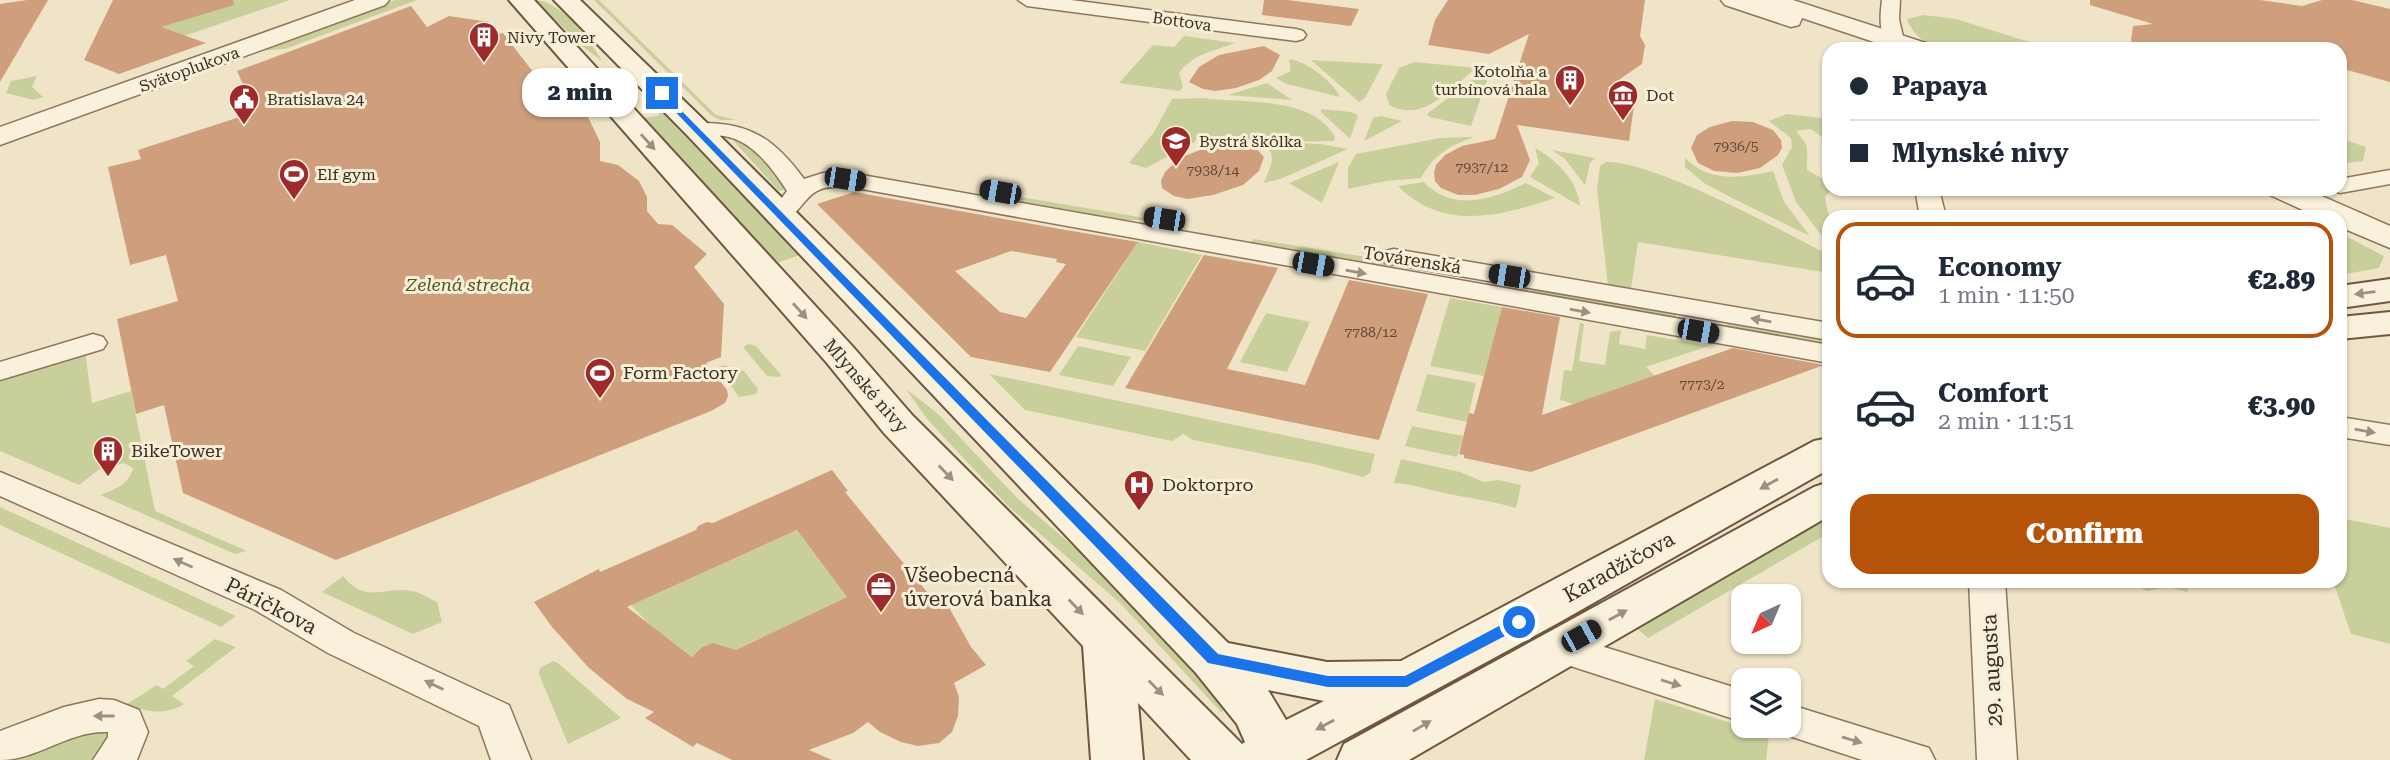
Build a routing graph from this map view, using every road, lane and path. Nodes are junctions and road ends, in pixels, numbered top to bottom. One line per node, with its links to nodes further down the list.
1 (352, 0): 11 (street, Svätoplukova)
2 (377, 0): 12 (street, Svätoplukova)
3 (521, 0): 37 (main road, Mlynské nivy, one-way to 37)
4 (566, 0): 15 (main road)
5 (1027, 0): 9 (street, Bottova)
6 (1733, 0): 8 (street)
7 (1769, 0): 8 (street)
8 (1891, 23): 10 (street)
9 (1296, 35)
10 (1912, 42)
11 (0, 127)
12 (0, 137)
13 (2390, 177): 14 (street)
14 (2347, 185)
15 (789, 192): 26 (street, Továrenská, one-way to 15); 28 (street, Továrenská, one-way to 28); 38 (main road)
16 (2318, 196): 18 (street)
17 (2323, 196): 20 (street)
18 (2342, 210)
19 (2347, 213): 21 (street)
20 (2390, 223)
21 (2390, 238)
22 (2390, 290): 23 (main road, one-way to 23)
23 (2347, 296)
24 (2390, 323): 25 (main road)
25 (2347, 327)
26 (1822, 331)
27 (93, 343): 29 (street)
28 (1822, 353)
29 (0, 371)
30 (2347, 428): 31 (street, one-way to 31)
31 (2390, 435)
32 (1822, 455): 36 (main road, Karadžičova, one-way to 36)
33 (0, 482): 45 (street, Páričkova, one-way to 33)
34 (1822, 500): 36 (main road, Karadžičova, one-way to 34)
35 (1987, 588): 50 (street, 29. augusta)
36 (1550, 629): 39 (main road, Karadžičova); 40 (street, one-way to 40); 48 (main road, Karadžičova, one-way to 36)
37 (1107, 640): 46 (main road); 47 (main road, Mlynské nivy, one-way to 47)
38 (1213, 659): 39 (main road); 43 (main road)
39 (1407, 681): 43 (main road, Karadžičova, one-way to 43)
40 (1731, 701)
41 (1801, 724): 49 (street, one-way to 49)
42 (0, 749): 44 (street, one-way to 42)
43 (1272, 757)
44 (113, 760)
45 (511, 760)
46 (1117, 760)
47 (1224, 760)
48 (1363, 760)
49 (1915, 760)
50 (1997, 760)

